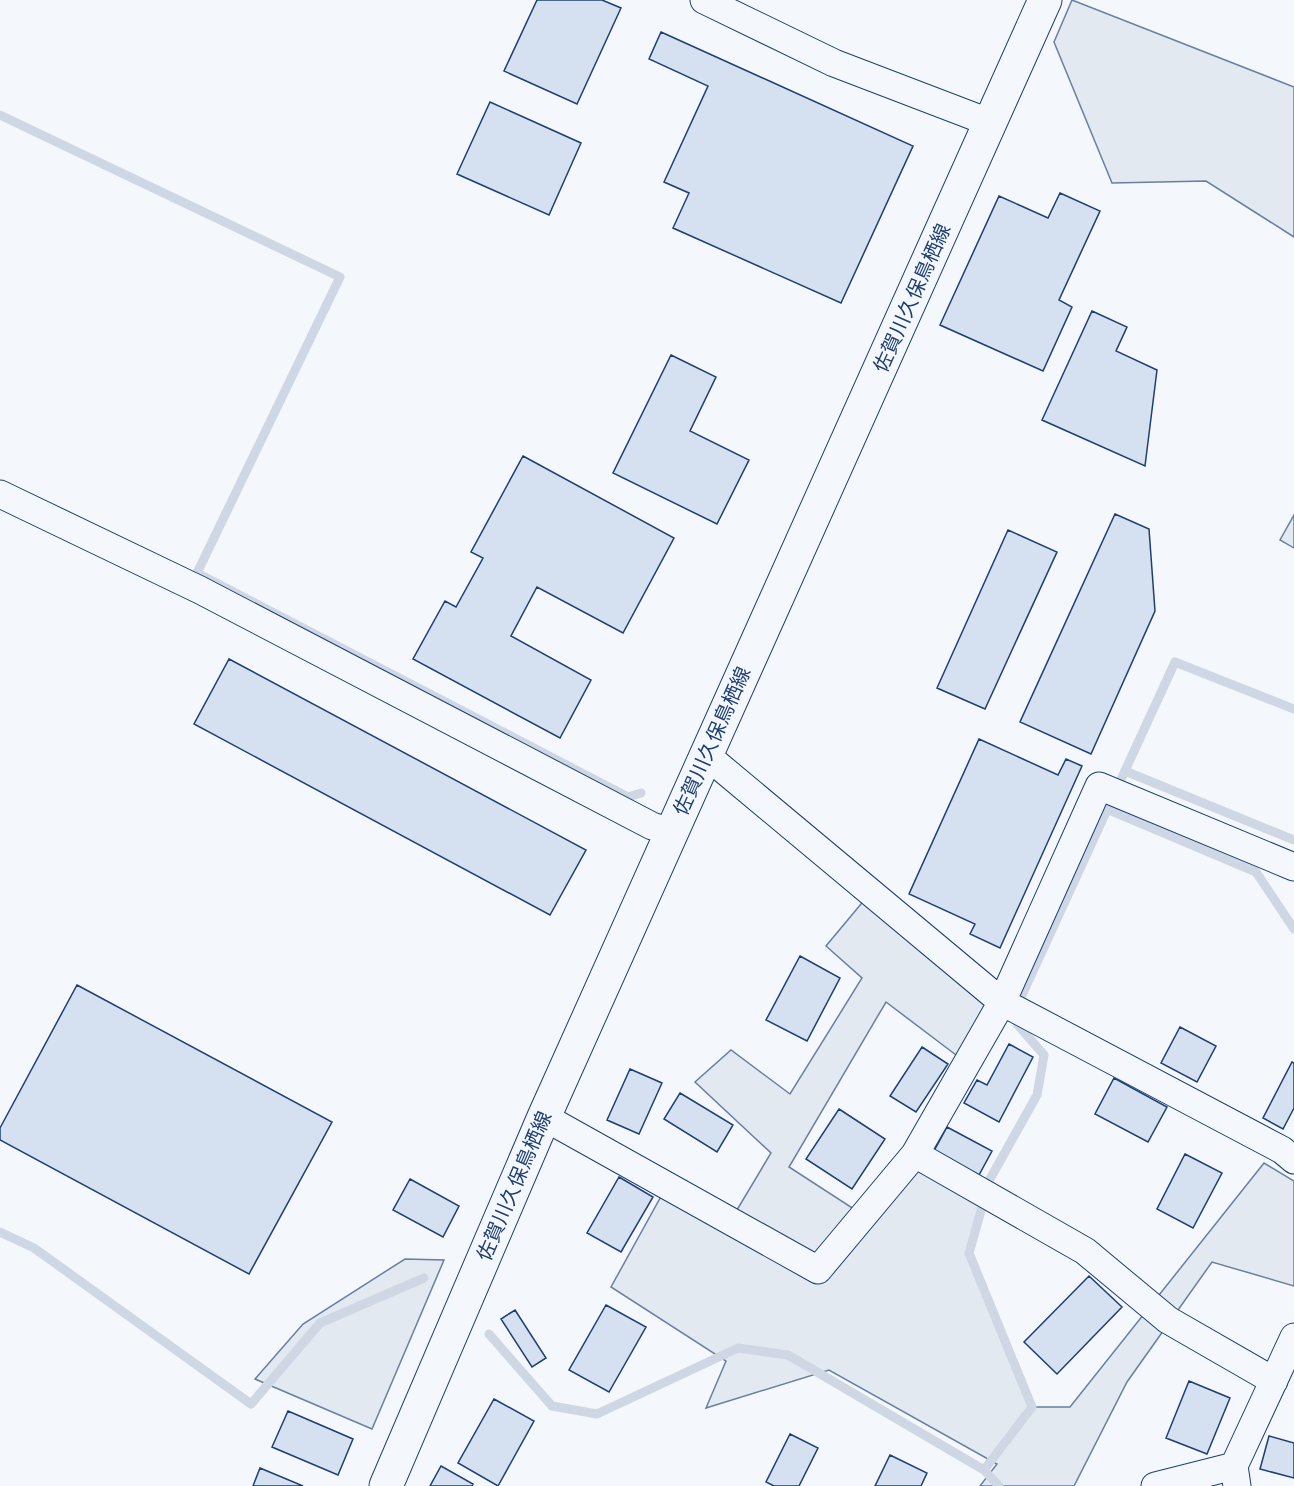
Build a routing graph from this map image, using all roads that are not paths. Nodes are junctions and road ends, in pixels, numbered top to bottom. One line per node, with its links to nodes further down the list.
1 (704, 0): 3 (street)
2 (1045, 0): 3 (main road, 佐賀川久保鳥栖線)
3 (991, 123): 5 (main road, 佐賀川久保鳥栖線)
4 (0, 494): 6 (street)
5 (706, 755): 6 (main road, 佐賀川久保鳥栖線); 8 (street)
6 (671, 832): 9 (main road, 佐賀川久保鳥栖線)
7 (1294, 867): 8 (street)
8 (1002, 1002): 10 (street); 11 (street)
9 (544, 1117): 10 (street); 15 (main road, 佐賀川久保鳥栖線)
10 (915, 1154): 13 (street)
11 (1294, 1160)
12 (1294, 1337): 13 (street)
13 (1274, 1381): 14 (street)
14 (1235, 1476): 16 (street)
15 (386, 1486)
16 (1155, 1486)

